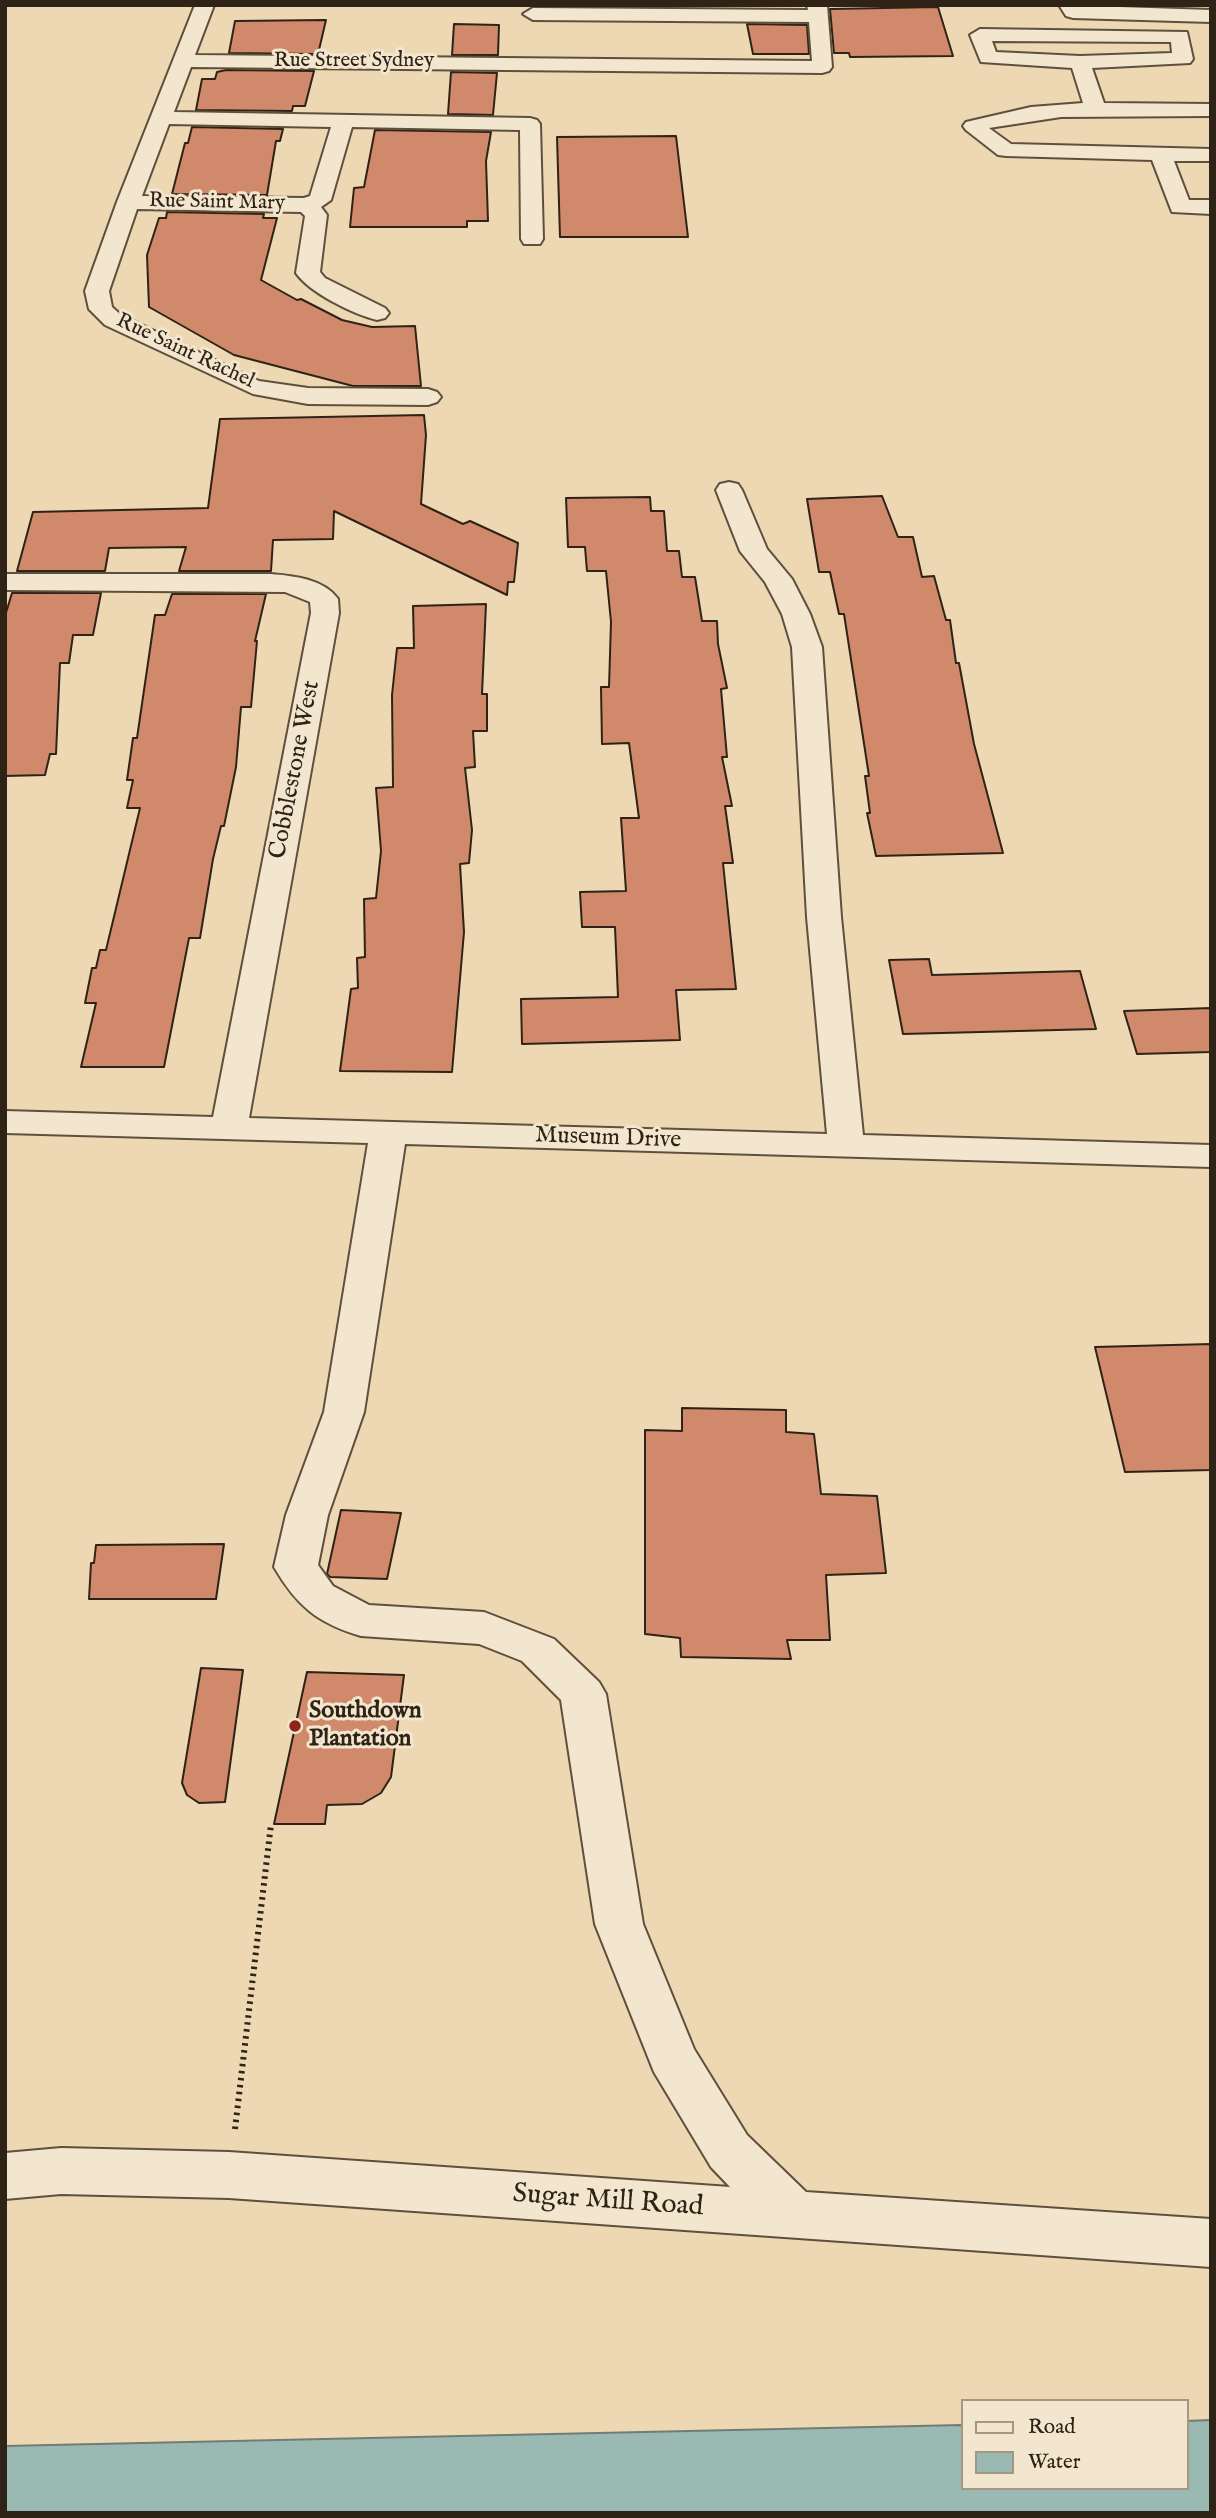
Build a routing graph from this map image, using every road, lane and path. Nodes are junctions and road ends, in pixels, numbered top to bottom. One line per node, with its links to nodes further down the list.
1 (205, 5): 8 (street, Rue Saint Rachel)
2 (1068, 5): 5 (street)
3 (533, 10): 4 (street); 10 (street)
4 (818, 10): 10 (street, Rue Street Sydney)
5 (1172, 15): 6 (street); 7 (street)
6 (1211, 16)
7 (1180, 36): 9 (street); 9 (street)
8 (182, 61): 10 (street, Rue Street Sydney); 13 (street, Rue Saint Rachel)
9 (1080, 62): 11 (street)
10 (526, 64): 15 (street)
11 (1096, 110): 12 (street); 16 (street)
12 (1211, 110)
13 (160, 118): 14 (street); 18 (street, Rue Saint Rachel)
14 (343, 121): 15 (street); 19 (street)
15 (530, 124): 23 (street)
16 (1161, 154): 17 (street); 20 (street)
17 (1211, 155)
18 (128, 202): 19 (street, Rue Saint Mary); 25 (street, Rue Saint Rachel)
19 (307, 205): 24 (street)
20 (1180, 207): 21 (street); 22 (street)
21 (1211, 207)
22 (1189, 233)
23 (532, 239)
24 (377, 313)
25 (428, 397)
26 (729, 490): 31 (street)
27 (5, 582): 29 (street, Cobblestone West)
28 (5, 1122): 29 (street, Museum Drive)
29 (229, 1128): 30 (street, Museum Drive)
30 (388, 1133): 31 (street, Museum Drive); 36 (street)
31 (846, 1146): 32 (street, Museum Drive)
32 (1211, 1156)
33 (271, 1824): 34 (path)
34 (229, 2175): 35 (street, Sugar Mill Road); 36 (street, Sugar Mill Road)
35 (5, 2176)
36 (794, 2215): 37 (street, Sugar Mill Road)
37 (1211, 2243)

